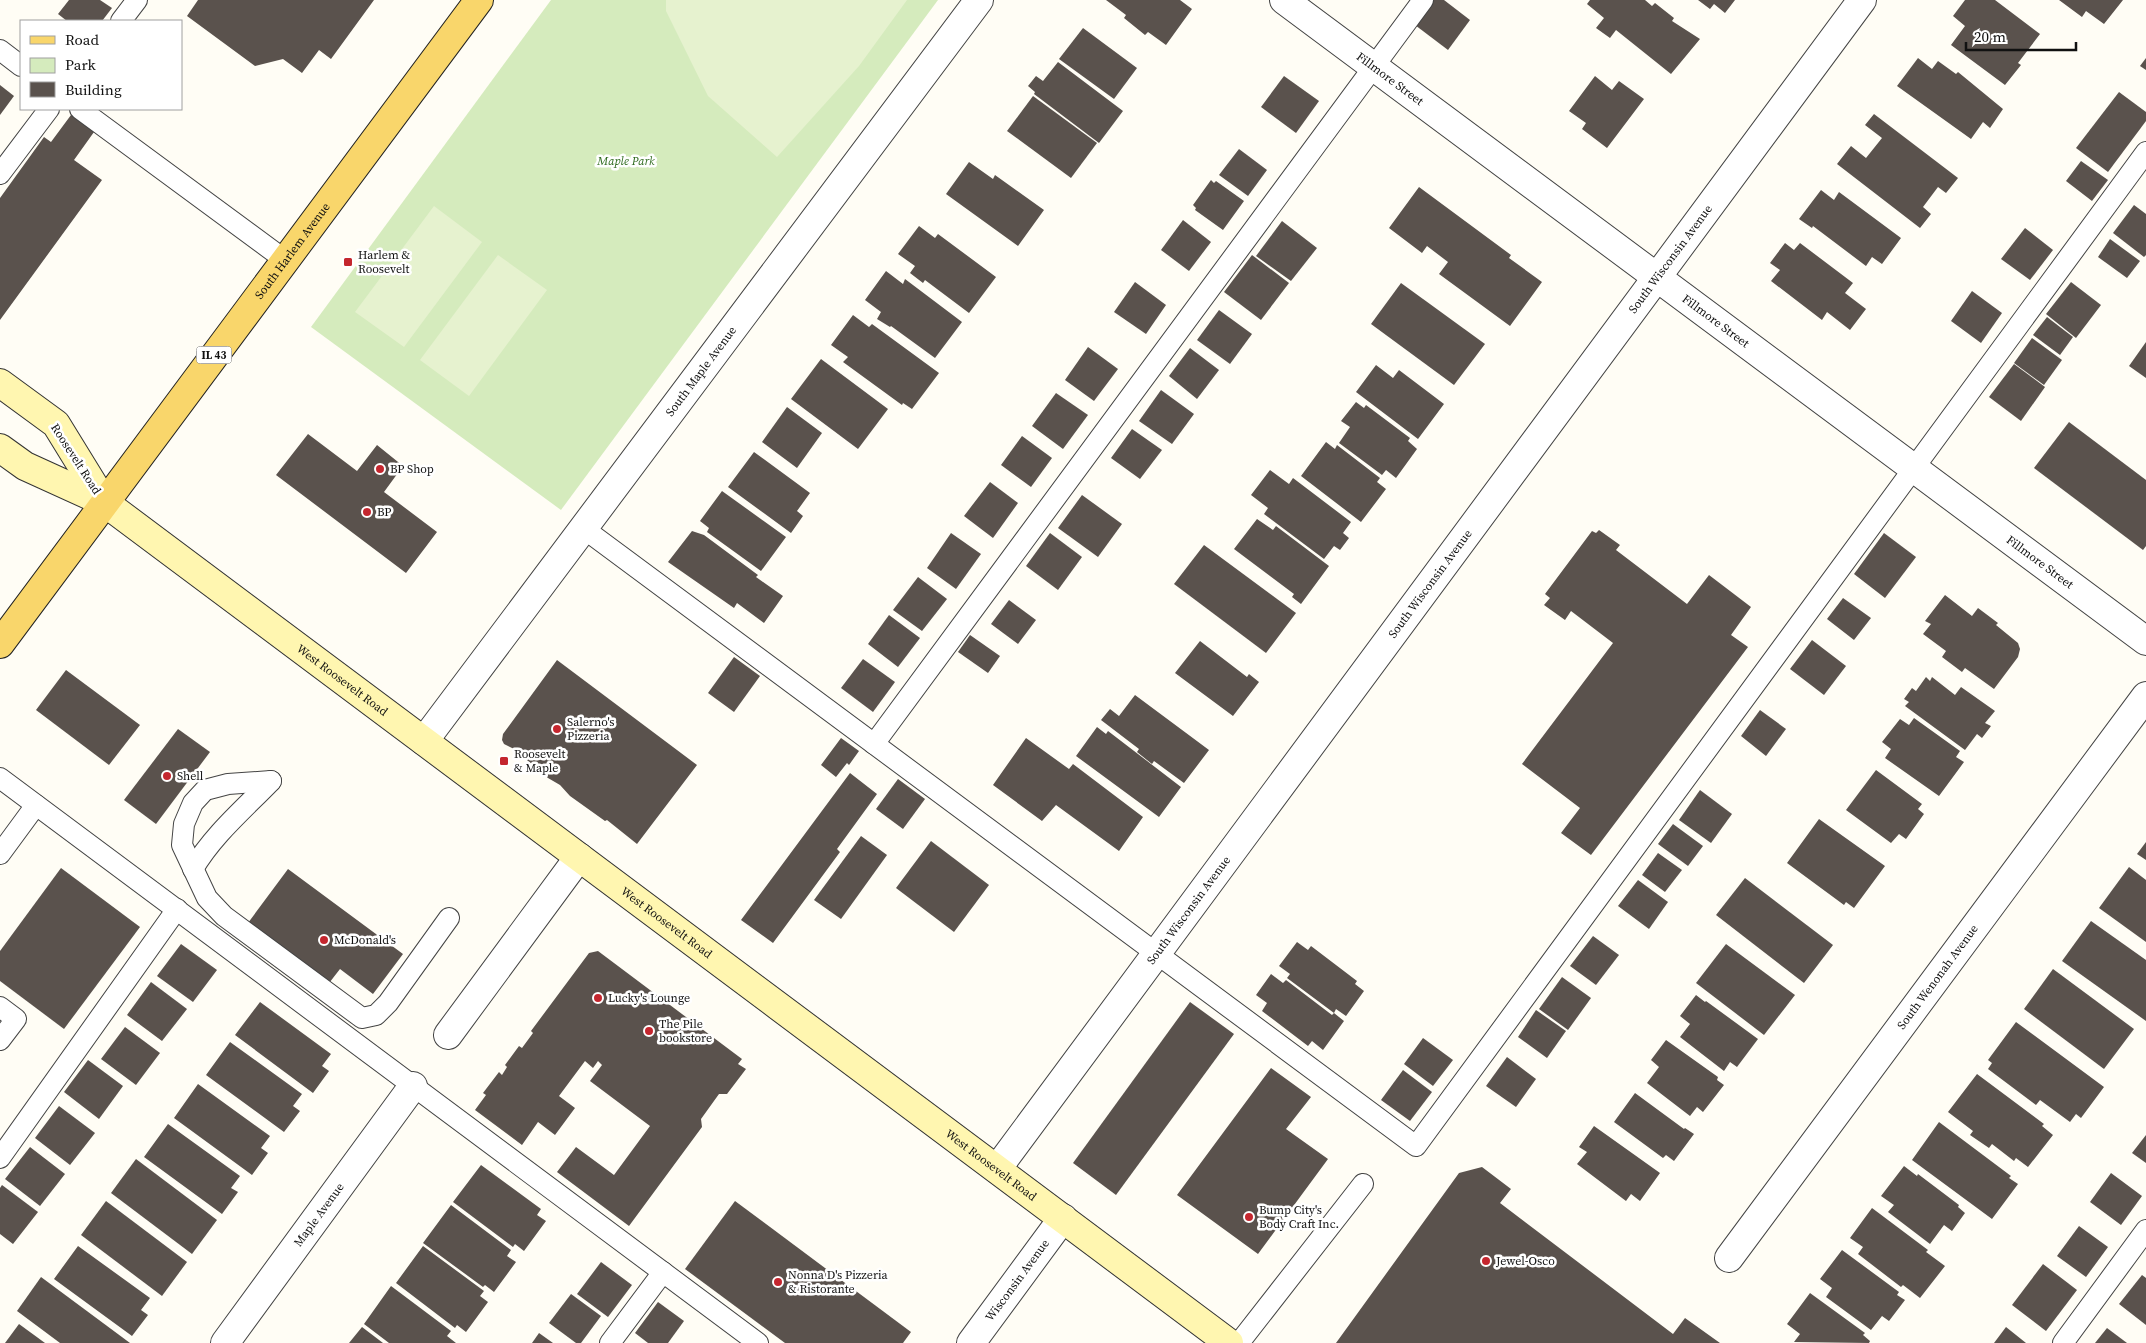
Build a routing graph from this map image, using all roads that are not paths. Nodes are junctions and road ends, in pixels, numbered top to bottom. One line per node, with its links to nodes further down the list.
1 (137, 0): 7 (lane)
2 (479, 0): 15 (main road, South Harlem Avenue / IL 43)
3 (979, 0): 21 (street, South Maple Avenue)
4 (1284, 0): 10 (street, Fillmore Street)
5 (1423, 0): 10 (lane)
6 (1862, 0): 16 (street, South Wisconsin Avenue)
7 (122, 20)
8 (0, 50): 9 (lane)
9 (20, 65)
10 (1374, 66): 16 (street, Fillmore Street); 26 (lane)
11 (48, 110): 14 (lane)
12 (81, 110): 15 (lane)
13 (2146, 152): 19 (lane)
14 (0, 174)
15 (285, 260): 20 (main road, South Harlem Avenue / IL 43)
16 (1657, 278): 19 (street, Fillmore Street); 34 (street, South Wisconsin Avenue)
17 (0, 383): 20 (main road, Roosevelt Road)
18 (0, 448): 20 (main road, Roosevelt Road)
19 (1914, 468): 22 (street, Fillmore Street); 34 (lane)
20 (104, 502): 23 (main road, IL 43); 25 (main road, West Roosevelt Road)
21 (583, 528): 25 (street, South Maple Avenue); 26 (lane)
22 (2146, 642)
23 (0, 644)
24 (2146, 696): 44 (street, South Wenonah Avenue)
25 (424, 741): 30 (main road, West Roosevelt Road)
26 (874, 744): 34 (lane)
27 (0, 778): 28 (lane)
28 (36, 805): 29 (lane); 32 (lane)
29 (0, 854)
30 (578, 857): 36 (street); 40 (main road, West Roosevelt Road)
31 (193, 869): 31 (lane); 33 (lane)
32 (177, 909): 38 (lane); 39 (lane)
33 (449, 918)
34 (1157, 953): 40 (street, South Wisconsin Avenue)
35 (0, 1007): 37 (lane)
36 (448, 1035)
37 (0, 1040)
38 (413, 1086): 45 (lane); 46 (street, Maple Avenue)
39 (0, 1158)
40 (997, 1169): 42 (main road, West Roosevelt Road)
41 (1363, 1184): 51 (lane)
42 (1063, 1218): 49 (street, Wisconsin Avenue); 50 (main road, West Roosevelt Road)
43 (2146, 1230): 52 (lane)
44 (1729, 1258)
45 (663, 1272): 47 (lane); 48 (lane)
46 (225, 1343)
47 (610, 1343)
48 (758, 1343)
49 (971, 1343)
50 (1229, 1343)
51 (1239, 1343)
52 (2063, 1343)

